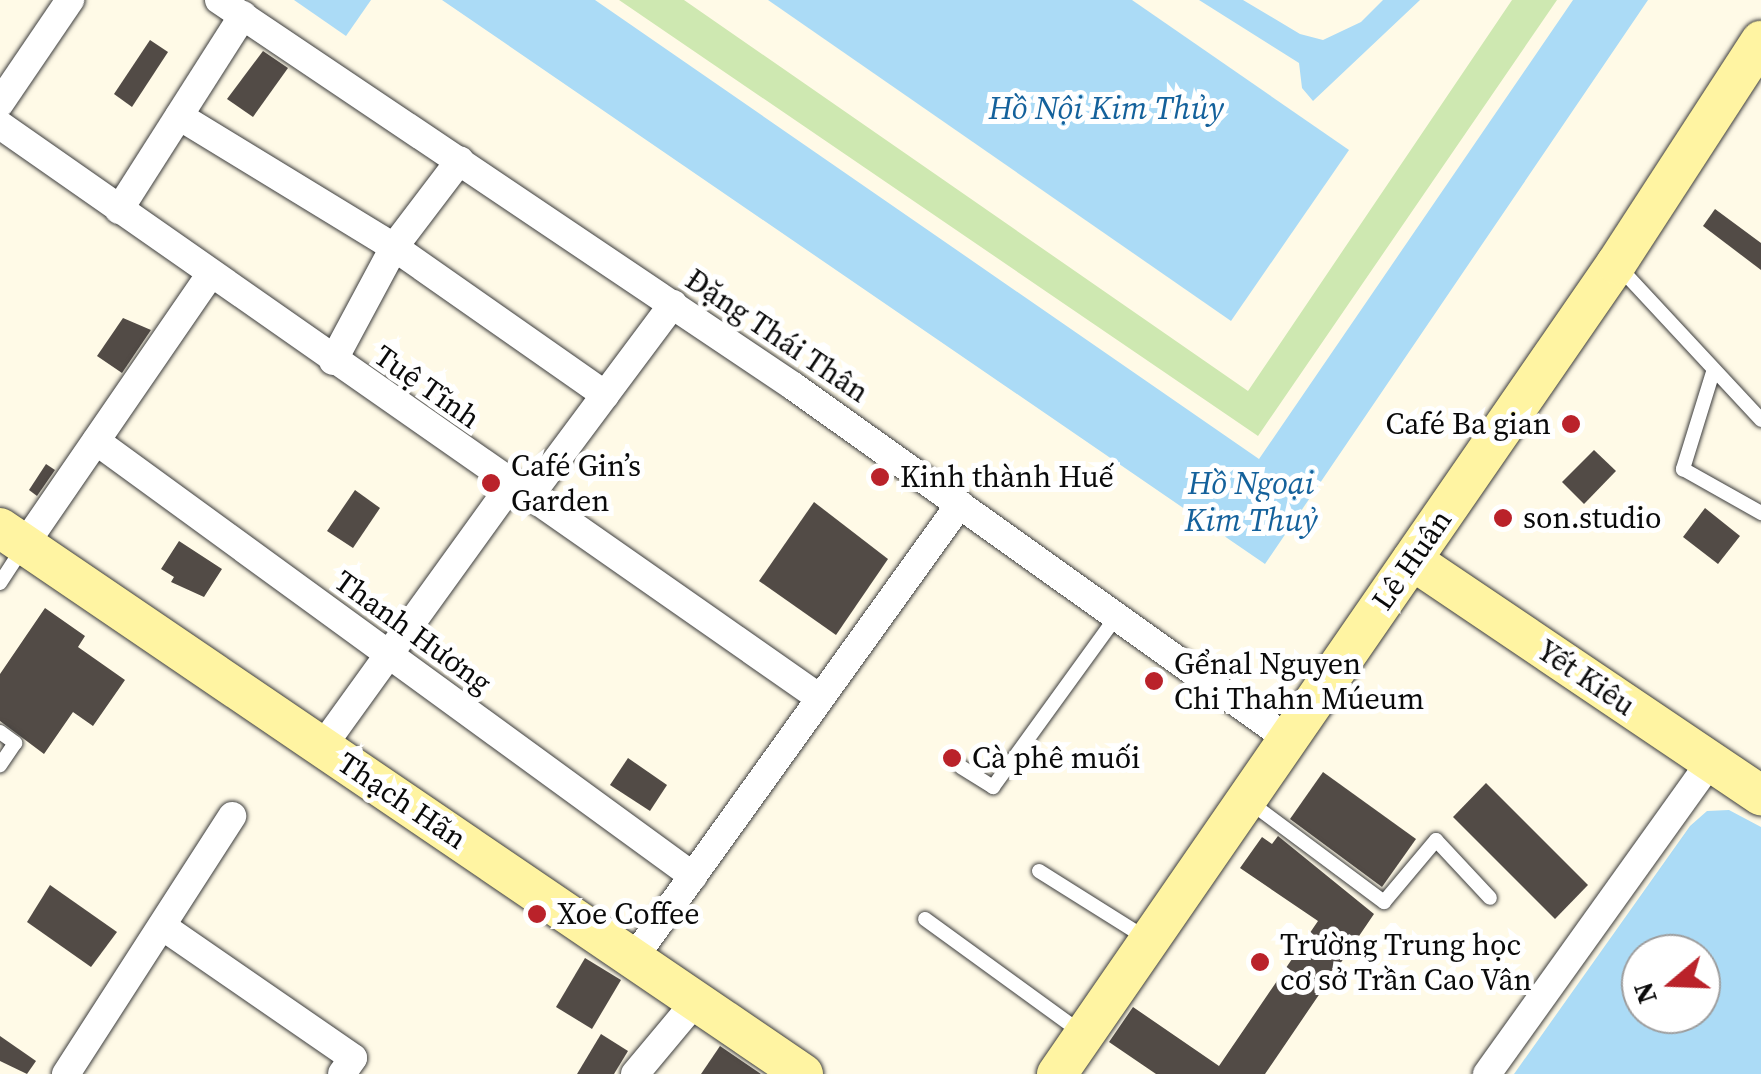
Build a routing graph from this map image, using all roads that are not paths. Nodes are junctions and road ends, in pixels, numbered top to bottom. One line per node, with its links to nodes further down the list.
1 (70, 0): 4 (street)
2 (231, 8): 5 (street); 7 (street, Đặng Thái Thân)
3 (1761, 42): 10 (street, Lê Huân)
4 (0, 103)
5 (179, 116): 8 (street); 9 (street)
6 (0, 124): 8 (street, Tuệ Tĩnh)
7 (460, 160): 9 (street); 12 (street, Đặng Thái Thân)
8 (119, 210): 11 (street, Tuệ Tĩnh)
9 (394, 248): 13 (street); 15 (street)
10 (1616, 264): 14 (lane); 22 (street, Lê Huân)
11 (210, 276): 13 (street, Tuệ Tĩnh); 17 (street)
12 (673, 304): 15 (street); 19 (street, Đặng Thái Thân)
13 (333, 361): 18 (street, Tuệ Tĩnh)
14 (1714, 372): 16 (lane); 20 (lane)
15 (606, 394): 18 (street)
16 (1761, 420)
17 (96, 441): 21 (street); 25 (street, Thanh Hương)
18 (520, 491): 25 (street); 26 (street, Tuệ Tĩnh)
19 (960, 504): 24 (street, Đặng Thái Thân); 26 (street)
20 (1761, 513)
21 (12, 536): 23 (lane); 29 (street, Thạch Hãn)
22 (1412, 560): 28 (street, Lê Huân); 30 (street, Yết Kiêu)
23 (0, 583)
24 (1119, 613): 28 (street, Đặng Thái Thân); 32 (lane)
25 (388, 655): 29 (street); 37 (street, Thanh Hương)
26 (820, 698): 37 (street)
27 (0, 732): 31 (lane)
28 (1288, 739): 34 (street, Lê Huân)
29 (322, 747): 42 (street, Thạch Hãn)
30 (1710, 762): 33 (street, Yết Kiêu); 50 (street)
31 (0, 765)
32 (961, 767)
33 (1760, 791)
34 (1246, 800): 38 (lane); 41 (street, Lê Huân)
35 (232, 816): 40 (street)
36 (1039, 871): 41 (lane)
37 (693, 876): 42 (street)
38 (1490, 898)
39 (925, 918): 44 (lane)
40 (162, 926): 45 (street); 46 (street)
41 (1149, 940): 44 (street, Lê Huân)
42 (636, 955): 43 (street, Thạch Hãn)
43 (696, 1001): 47 (street); 48 (street, Thạch Hãn)
44 (1084, 1034): 49 (street, Lê Huân)
45 (66, 1074)
46 (342, 1074)
47 (635, 1074)
48 (803, 1074)
49 (1057, 1074)
50 (1488, 1074)

